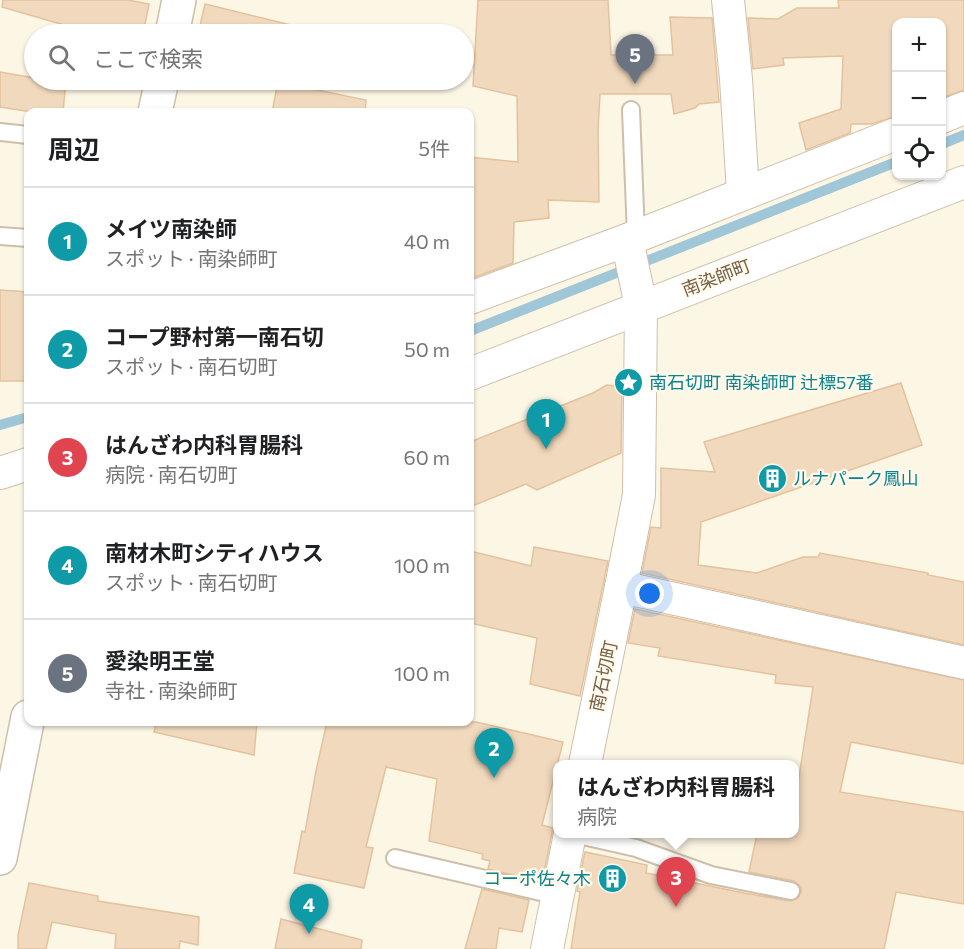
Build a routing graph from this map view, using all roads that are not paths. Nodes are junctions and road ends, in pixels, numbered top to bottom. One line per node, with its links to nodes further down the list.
1 (179, 0): 3 (street)
2 (728, 0): 13 (street)
3 (174, 24)
4 (160, 90): 5 (street)
5 (156, 108)
6 (964, 108): 8 (street)
7 (631, 110): 16 (lane)
8 (946, 115)
9 (0, 132): 10 (lane)
10 (24, 135)
11 (892, 136): 13 (street)
12 (964, 182): 18 (street, 南染師町)
13 (743, 193): 16 (street)
14 (0, 236): 15 (lane)
15 (24, 238)
16 (631, 243): 17 (street); 18 (street, 南石切町)
17 (474, 297)
18 (640, 301): 19 (street, 南染師町); 22 (street, 南石切町)
19 (474, 372)
20 (24, 465): 21 (street)
21 (0, 473)
22 (621, 588): 23 (street); 25 (street, 南石切町)
23 (964, 663)
24 (26, 726): 28 (street)
25 (586, 760)
26 (571, 838): 31 (street)
27 (590, 838): 30 (lane)
28 (0, 858)
29 (396, 858): 31 (lane)
30 (791, 891)
31 (558, 896): 32 (street)
32 (547, 949)

